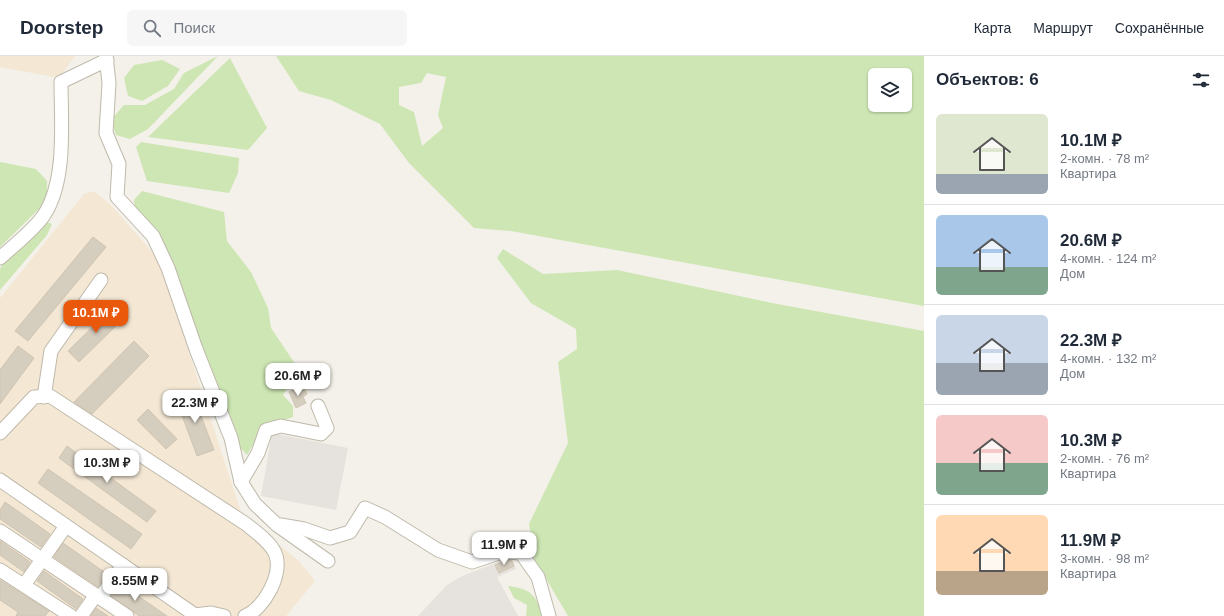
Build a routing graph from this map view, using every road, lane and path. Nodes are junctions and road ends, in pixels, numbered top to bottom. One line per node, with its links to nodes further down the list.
1 (106, 58): 2 (lane); 8 (lane)
2 (0, 258)
3 (101, 280): 4 (lane)
4 (44, 397): 6 (lane); 23 (lane)
5 (318, 406): 8 (lane)
6 (0, 433)
7 (0, 480): 10 (lane)
8 (241, 482): 9 (lane)
9 (277, 524): 13 (lane); 24 (lane)
10 (66, 526): 12 (lane); 14 (lane)
11 (0, 531): 12 (lane)
12 (43, 560): 16 (lane); 17 (lane)
13 (328, 561)
14 (123, 565): 17 (lane); 19 (lane)
15 (0, 570): 16 (lane)
16 (24, 585): 18 (lane)
17 (98, 597): 20 (lane); 21 (lane)
18 (65, 614)
19 (194, 615): 22 (lane)
20 (81, 616)
21 (127, 616)
22 (224, 616)
23 (245, 616)
24 (549, 616)

